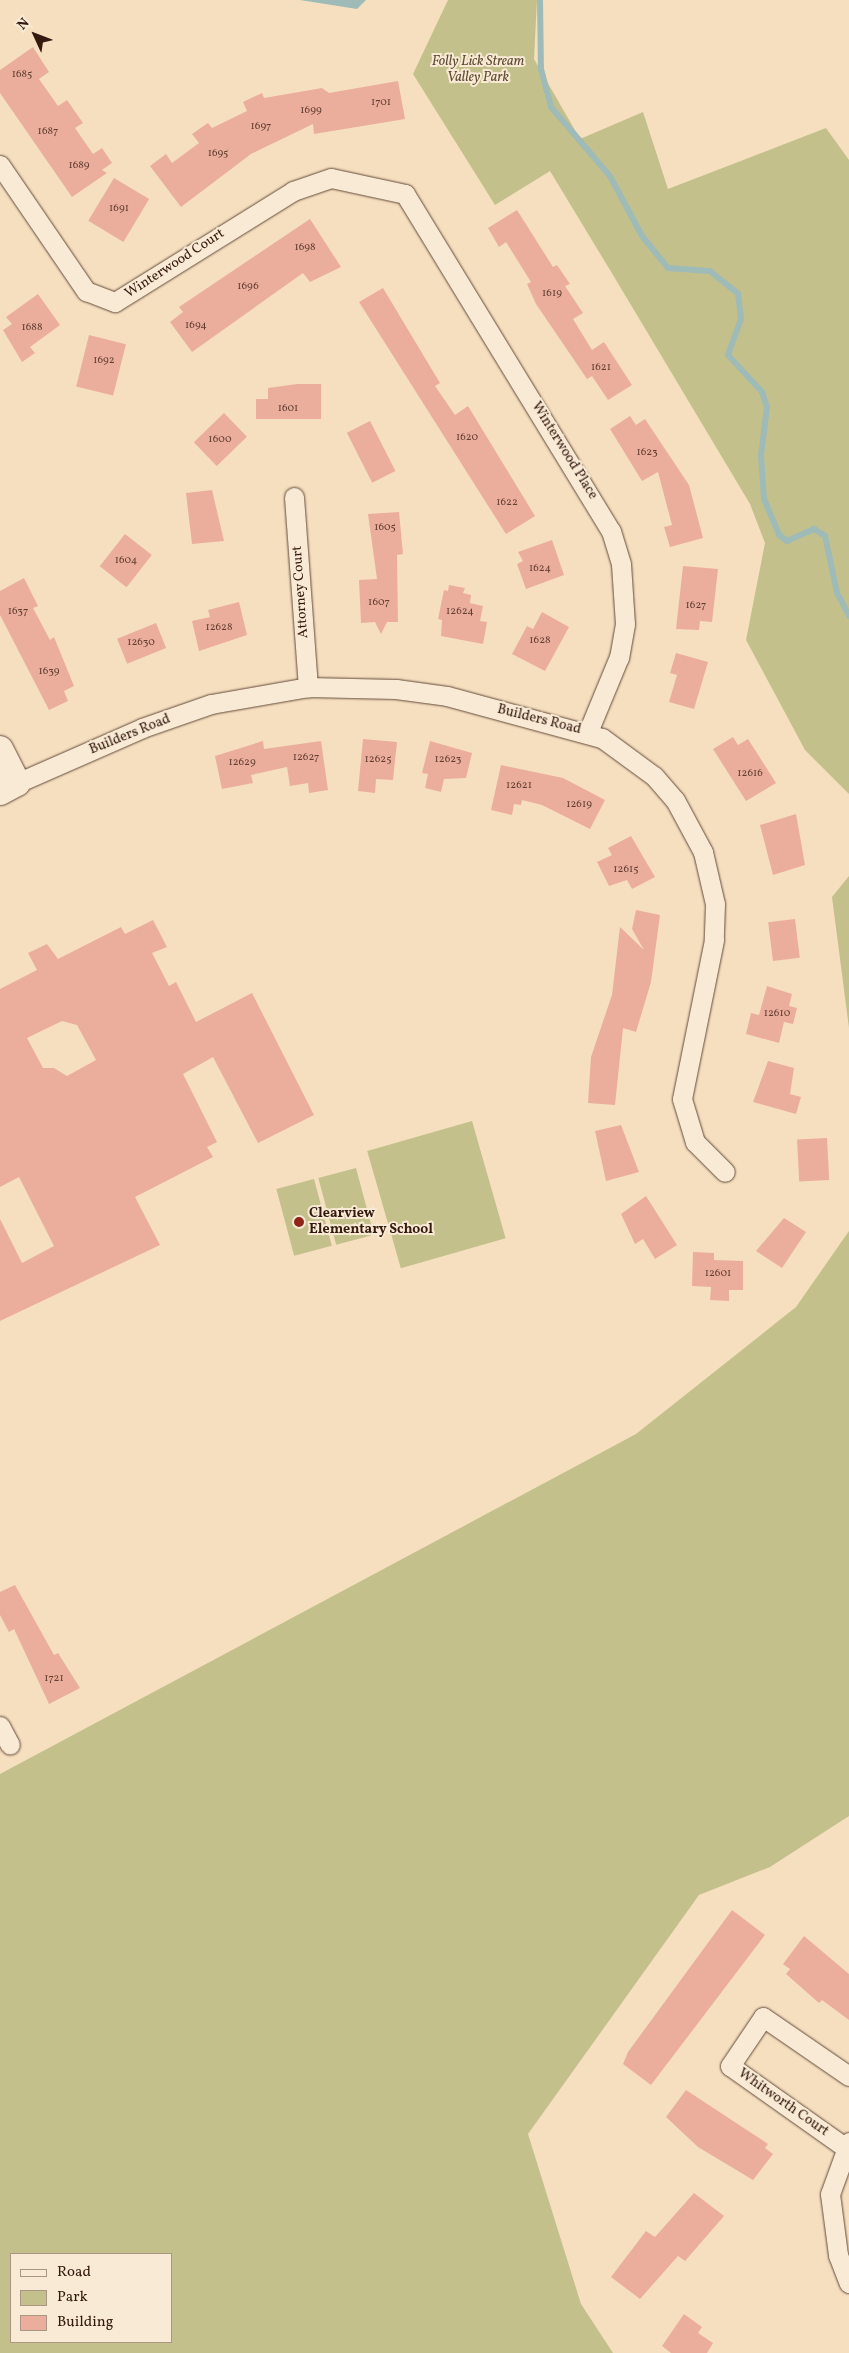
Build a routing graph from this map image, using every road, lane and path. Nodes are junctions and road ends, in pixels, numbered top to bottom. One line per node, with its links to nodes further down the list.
1 (0, 165): 2 (street, Winterwood Court)
2 (405, 194): 5 (street, Winterwood Place)
3 (294, 497): 4 (street, Attorney Court)
4 (308, 687): 5 (street, Builders Road); 7 (street, Builders Road)
5 (588, 732): 8 (street, Builders Road)
6 (0, 749): 7 (street)
7 (9, 788)
8 (725, 1172)
9 (0, 1726): 10 (street)
10 (10, 1745)
11 (849, 2076): 12 (street, Whitworth Court)
12 (848, 2145): 13 (street)
13 (849, 2283)

